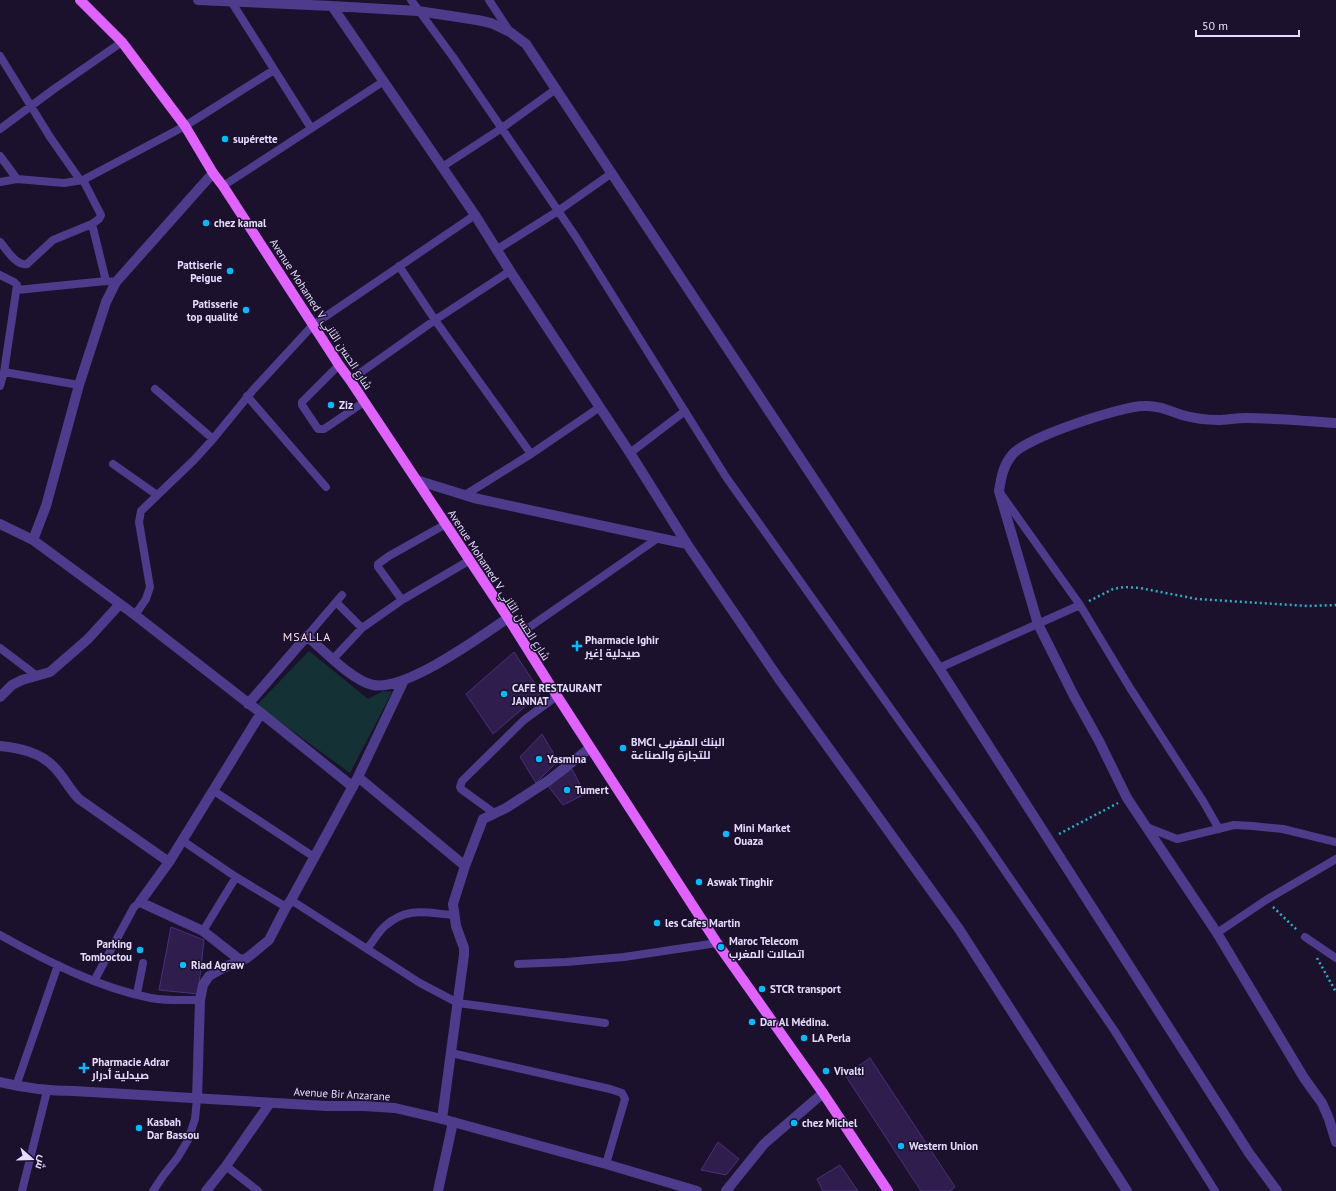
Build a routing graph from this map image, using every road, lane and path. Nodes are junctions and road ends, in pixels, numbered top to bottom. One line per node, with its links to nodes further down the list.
1 (80, 0): 10 (main road, Avenue Mohamed V شارع الحسن الثاني)
2 (198, 0): 5 (street)
3 (410, 0): 8 (lane)
4 (489, 0): 9 (lane)
5 (230, 1): 6 (street); 12 (lane)
6 (243, 1): 7 (street)
7 (330, 3): 8 (street); 13 (street)
8 (418, 11): 9 (street); 18 (lane)
9 (510, 32): 14 (street)
10 (122, 42): 15 (lane); 16 (main road, Avenue Mohamed V شارع الحسن الثاني)
11 (0, 56): 15 (lane)
12 (274, 70): 16 (lane); 17 (lane)
13 (384, 81): 17 (lane); 21 (street)
14 (556, 89): 18 (lane); 23 (street)
15 (31, 106): 19 (lane); 25 (lane)
16 (185, 126): 22 (main road, Avenue Mohamed V شارع الحسن الثاني); 25 (lane)
17 (311, 128): 27 (lane)
18 (502, 128): 21 (lane); 28 (lane)
19 (0, 129)
20 (0, 156): 24 (lane)
21 (442, 167): 29 (street)
22 (213, 173): 27 (main road, Avenue Mohamed V شارع الحسن الثاني); 36 (street)
23 (612, 173): 28 (lane); 82 (street)
24 (17, 179): 25 (lane); 26 (lane)
25 (81, 180): 30 (lane)
26 (0, 182)
27 (223, 186): 39 (main road, Avenue Mohamed V شارع الحسن الثاني)
28 (558, 211): 32 (lane); 51 (lane)
29 (475, 215): 32 (street); 33 (lane)
30 (92, 224): 31 (lane); 36 (lane)
31 (0, 242)
32 (496, 250): 34 (street)
33 (399, 266): 38 (lane); 39 (lane)
34 (510, 271): 38 (lane); 50 (street)
35 (0, 275): 37 (lane)
36 (111, 281): 37 (lane); 45 (street)
37 (17, 290): 41 (lane)
38 (435, 320): 44 (lane); 55 (lane)
39 (313, 325): 42 (main road, Avenue Mohamed V شارع الحسن الثاني); 48 (lane)
40 (0, 339): 41 (lane)
41 (9, 343): 43 (lane)
42 (339, 365): 44 (main road, Avenue Mohamed V شارع الحسن الثاني); 49 (lane)
43 (4, 372): 45 (lane); 46 (lane)
44 (350, 380): 49 (main road, Avenue Mohamed V شارع الحسن الثاني)
45 (79, 385): 65 (street)
46 (0, 386)
47 (155, 389): 53 (lane)
48 (248, 396): 53 (lane); 58 (lane)
49 (364, 402): 57 (main road, Avenue Mohamed V شارع الحسن الثاني)
50 (600, 407): 54 (street); 55 (lane)
51 (685, 411): 54 (lane); 149 (lane)
52 (1336, 423): 59 (street)
53 (213, 439): 60 (lane)
54 (630, 453): 66 (street)
55 (531, 454): 61 (lane)
56 (113, 464): 60 (lane)
57 (416, 480): 61 (street); 63 (main road, Avenue Mohamed V شارع الحسن الثاني)
58 (326, 487)
59 (1000, 491): 72 (lane); 76 (street)
60 (157, 495): 74 (lane)
61 (465, 496): 64 (street)
62 (0, 524): 65 (street)
63 (446, 524): 67 (main road, Avenue Mohamed V شارع الحسن الثاني); 69 (lane)
64 (658, 538): 66 (street); 78 (lane)
65 (33, 540): 71 (street)
66 (687, 544): 148 (street)
67 (470, 560): 69 (lane); 75 (main road, Avenue Mohamed V شارع الحسن الثاني)
68 (342, 595): 70 (lane)
69 (402, 600): 77 (lane)
70 (336, 602): 77 (lane); 79 (lane)
71 (120, 605): 74 (street); 83 (street)
72 (1080, 605): 73 (path); 76 (lane); 97 (lane)
73 (1336, 605)
74 (135, 615): 87 (street)
75 (508, 618): 78 (main road, Avenue Mohamed V شارع الحسن الثاني); 84 (street)
76 (1038, 624): 82 (lane); 94 (street)
77 (362, 628): 81 (lane)
78 (518, 635): 85 (main road, Avenue Mohamed V شارع الحسن الثاني)
79 (307, 636): 81 (street); 87 (street)
80 (0, 648): 83 (lane)
81 (333, 659): 84 (street)
82 (940, 668): 98 (street)
83 (36, 676): 86 (street)
84 (404, 680): 91 (street)
85 (557, 696): 90 (main road, Avenue Mohamed V شارع الحسن الثاني); 95 (lane)
86 (0, 697)
87 (248, 704): 88 (street)
88 (261, 714): 92 (street); 93 (street)
89 (0, 746): 103 (street)
90 (590, 748): 95 (street); 114 (main road, Avenue Mohamed V شارع الحسن الثاني)
91 (358, 777): 92 (street); 104 (street)
92 (352, 787): 101 (street)
93 (214, 791): 99 (street); 101 (lane)
94 (1127, 798): 96 (street); 98 (path)
95 (494, 813): 104 (street)
96 (1148, 828): 97 (lane); 111 (street)
97 (1219, 829): 100 (lane)
98 (1049, 840): 150 (street)
99 (183, 841): 103 (street); 105 (lane)
100 (1336, 842)
101 (314, 857): 108 (street)
102 (1336, 859): 106 (lane)
103 (169, 862): 107 (street)
104 (465, 866): 109 (street)
105 (236, 877): 108 (lane); 110 (lane)
106 (1266, 900): 111 (lane); 113 (path)
107 (140, 902): 110 (street); 122 (lane)
108 (288, 903): 115 (lane); 118 (street)
109 (453, 916): 115 (lane); 126 (street)
110 (203, 931): 118 (street)
111 (1217, 933): 137 (street)
112 (0, 934): 121 (lane)
113 (1305, 937): 117 (lane)
114 (717, 943): 120 (lane); 132 (main road, Avenue Mohamed V شارع الحسن الثاني)
115 (367, 949): 126 (lane)
116 (1317, 958): 123 (path)
117 (1336, 958)
118 (240, 960): 125 (street)
119 (143, 963): 124 (lane)
120 (518, 964)
121 (58, 965): 122 (lane); 130 (lane)
122 (94, 981): 124 (lane)
123 (1336, 992)
124 (137, 994): 125 (lane)
125 (200, 1000): 133 (street)
126 (458, 1003): 127 (lane); 128 (street)
127 (605, 1023)
128 (451, 1053): 135 (street); 138 (lane)
129 (0, 1082): 130 (street, Avenue Bir Anzarane)
130 (16, 1086): 131 (street, Avenue Bir Anzarane)
131 (47, 1091): 133 (street, Avenue Bir Anzarane); 140 (lane)
132 (823, 1093): 146 (street); 147 (main road, Avenue Mohamed V شارع الحسن الثاني)
133 (197, 1099): 134 (street, Avenue Bir Anzarane); 141 (lane)
134 (270, 1103): 135 (street, Avenue Bir Anzarane); 139 (street)
135 (442, 1119): 136 (street, Avenue Bir Anzarane)
136 (454, 1122): 138 (street, Avenue Bir Anzarane); 144 (street)
137 (1336, 1142)
138 (606, 1164): 145 (street, Avenue Bir Anzarane)
139 (226, 1166): 142 (street); 143 (lane)
140 (22, 1191)
141 (154, 1191)
142 (206, 1191)
143 (258, 1191)
144 (438, 1191)
145 (697, 1191)
146 (726, 1191)
147 (888, 1191)
148 (1127, 1191)
149 (1216, 1191)
150 (1277, 1191)

